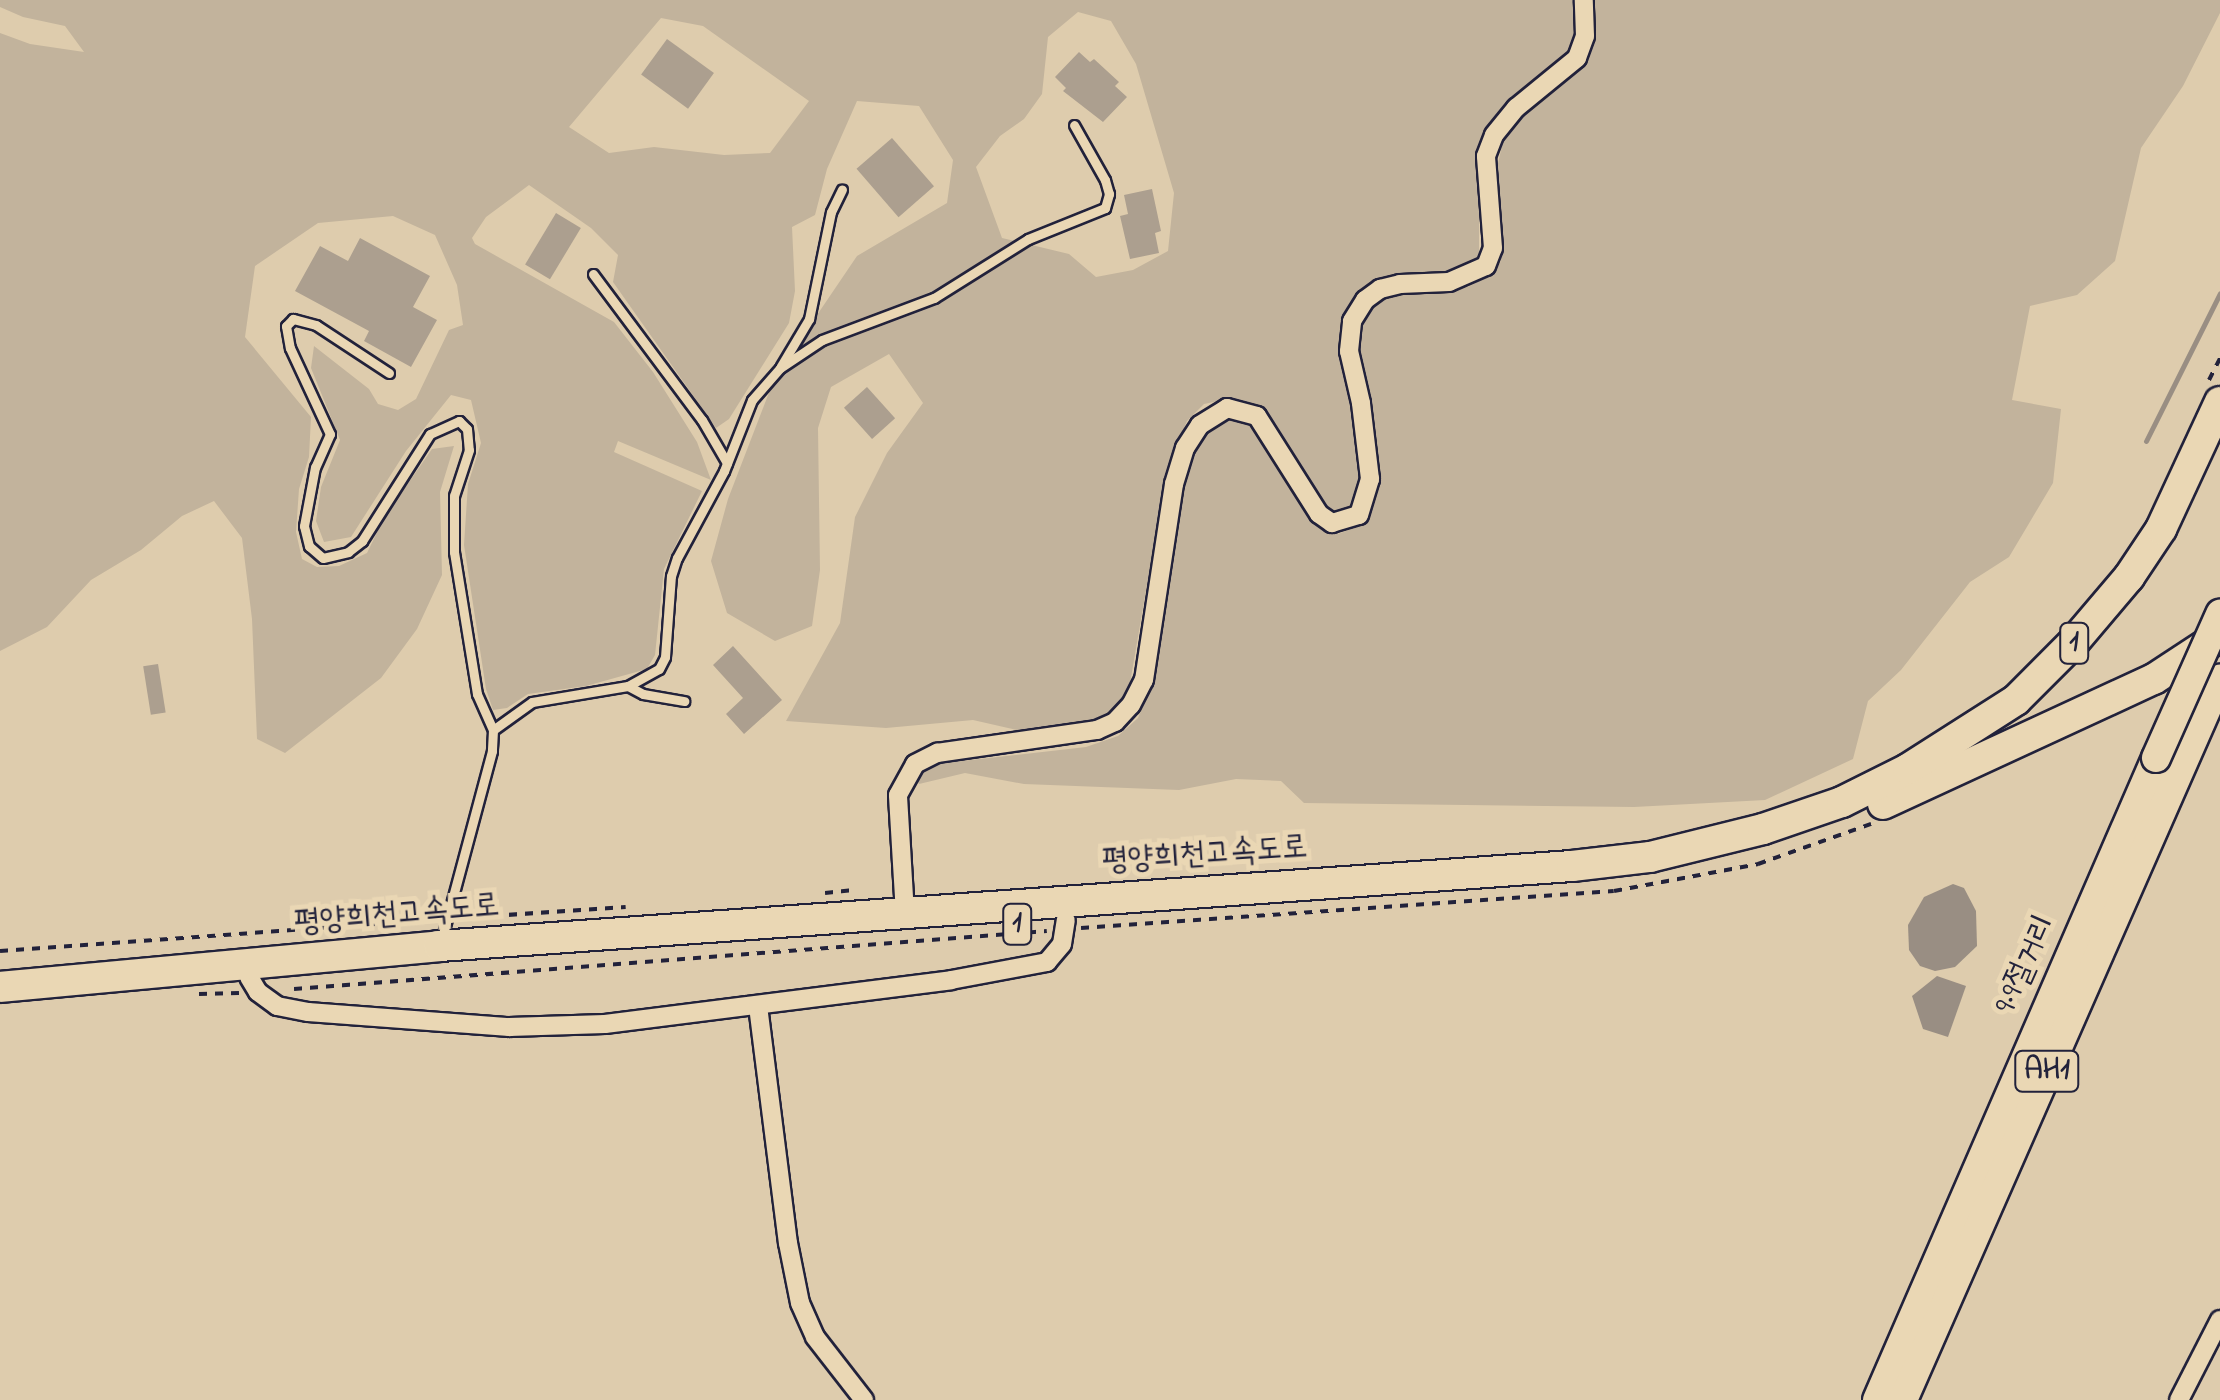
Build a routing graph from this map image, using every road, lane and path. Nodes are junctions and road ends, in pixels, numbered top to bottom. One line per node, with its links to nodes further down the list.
1 (1584, 0): 19 (street)
2 (1074, 125): 6 (lane)
3 (842, 188): 6 (lane)
4 (593, 274): 9 (lane)
5 (2220, 358): 8 (path)
6 (780, 368): 9 (lane)
7 (389, 373): 15 (lane)
8 (2213, 395): 19 (highway, 평양희천고속도로 / 1)
9 (727, 463): 13 (lane)
10 (2220, 614): 29 (highway, 9·9절거리 / AH1, bridge)
11 (2220, 636): 20 (highway, 평양희천고속도로 / 1)
12 (2220, 679): 30 (highway, 9·9절거리 / AH1)
13 (628, 686): 14 (lane); 15 (lane)
14 (684, 700)
15 (493, 730): 21 (lane)
16 (868, 890): 17 (path)
17 (812, 894)
18 (633, 906): 21 (path)
19 (905, 914): 21 (highway, 평양희천고속도로 / 1)
20 (1066, 920): 23 (highway, 평양희천고속도로 / 1); 26 (street)
21 (444, 932): 22 (path); 24 (highway, 평양희천고속도로 / 1)
22 (0, 952)
23 (249, 976): 25 (highway, 평양희천고속도로 / 1); 26 (street)
24 (0, 987)
25 (0, 1002)
26 (758, 1006): 28 (street)
27 (2220, 1320): 31 (street)
28 (864, 1400)
29 (1877, 1400)
30 (1903, 1400)
31 (2179, 1400)

